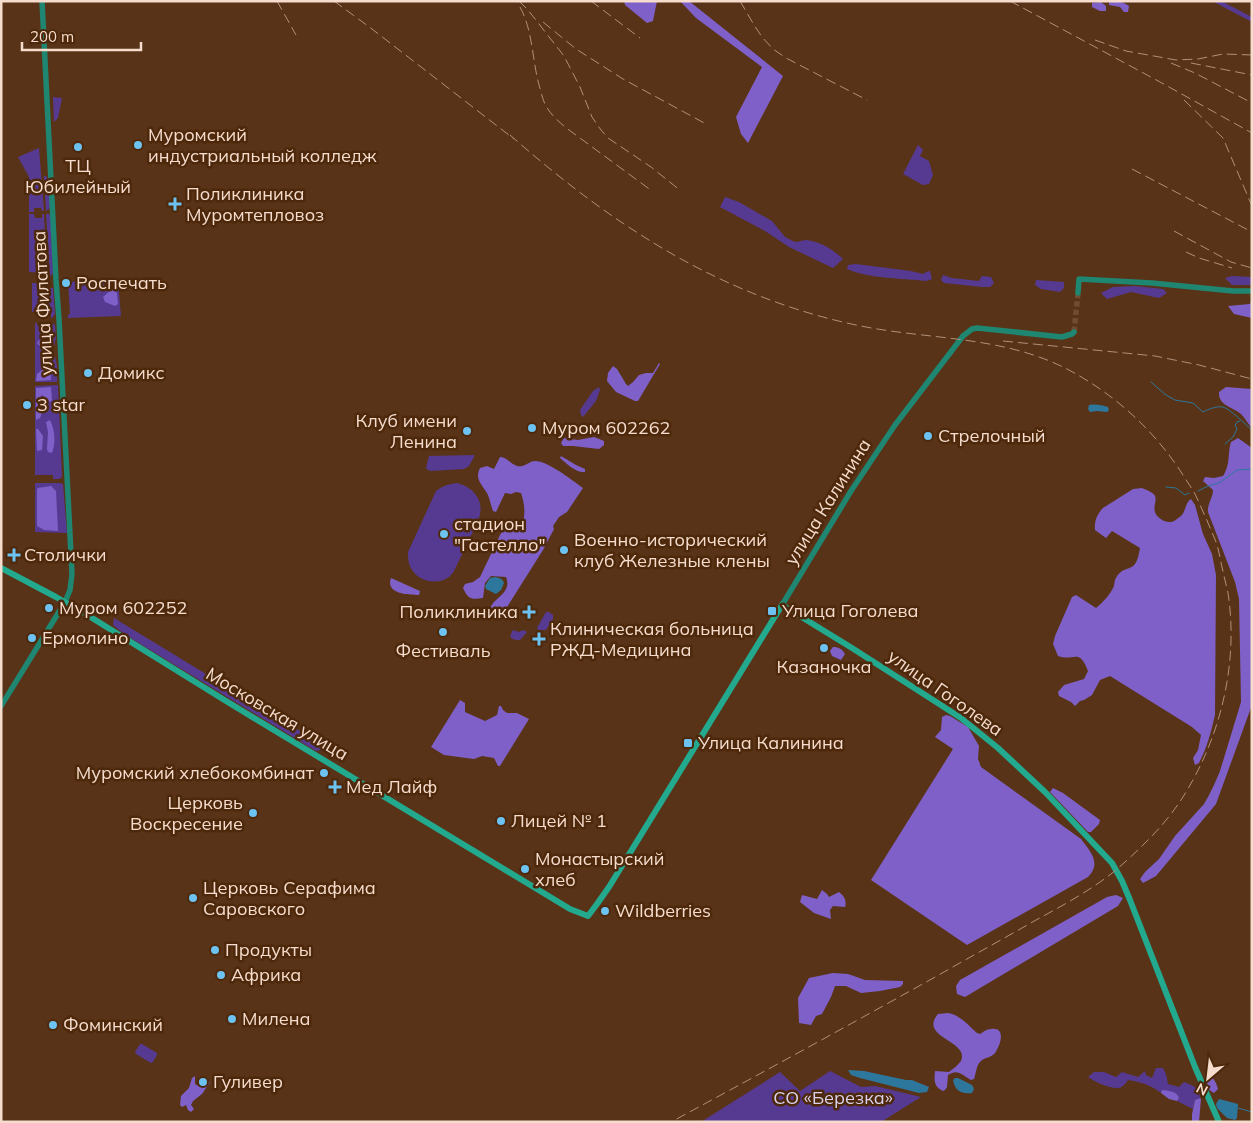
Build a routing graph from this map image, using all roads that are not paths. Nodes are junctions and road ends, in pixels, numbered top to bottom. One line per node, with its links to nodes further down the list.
1 (42, 1): 6 (street, улица Филатова)
2 (1252, 291): 3 (street)
3 (1078, 293)
4 (1074, 332): 7 (street, улица Калинина)
5 (1, 568): 6 (main road, Московская улица)
6 (64, 602): 8 (street, улица Филатова); 9 (main road, Московская улица)
7 (782, 605): 9 (main road, улица Калинина); 10 (main road, улица Гоголева)
8 (1, 706)
9 (588, 916)
10 (1219, 1122)

